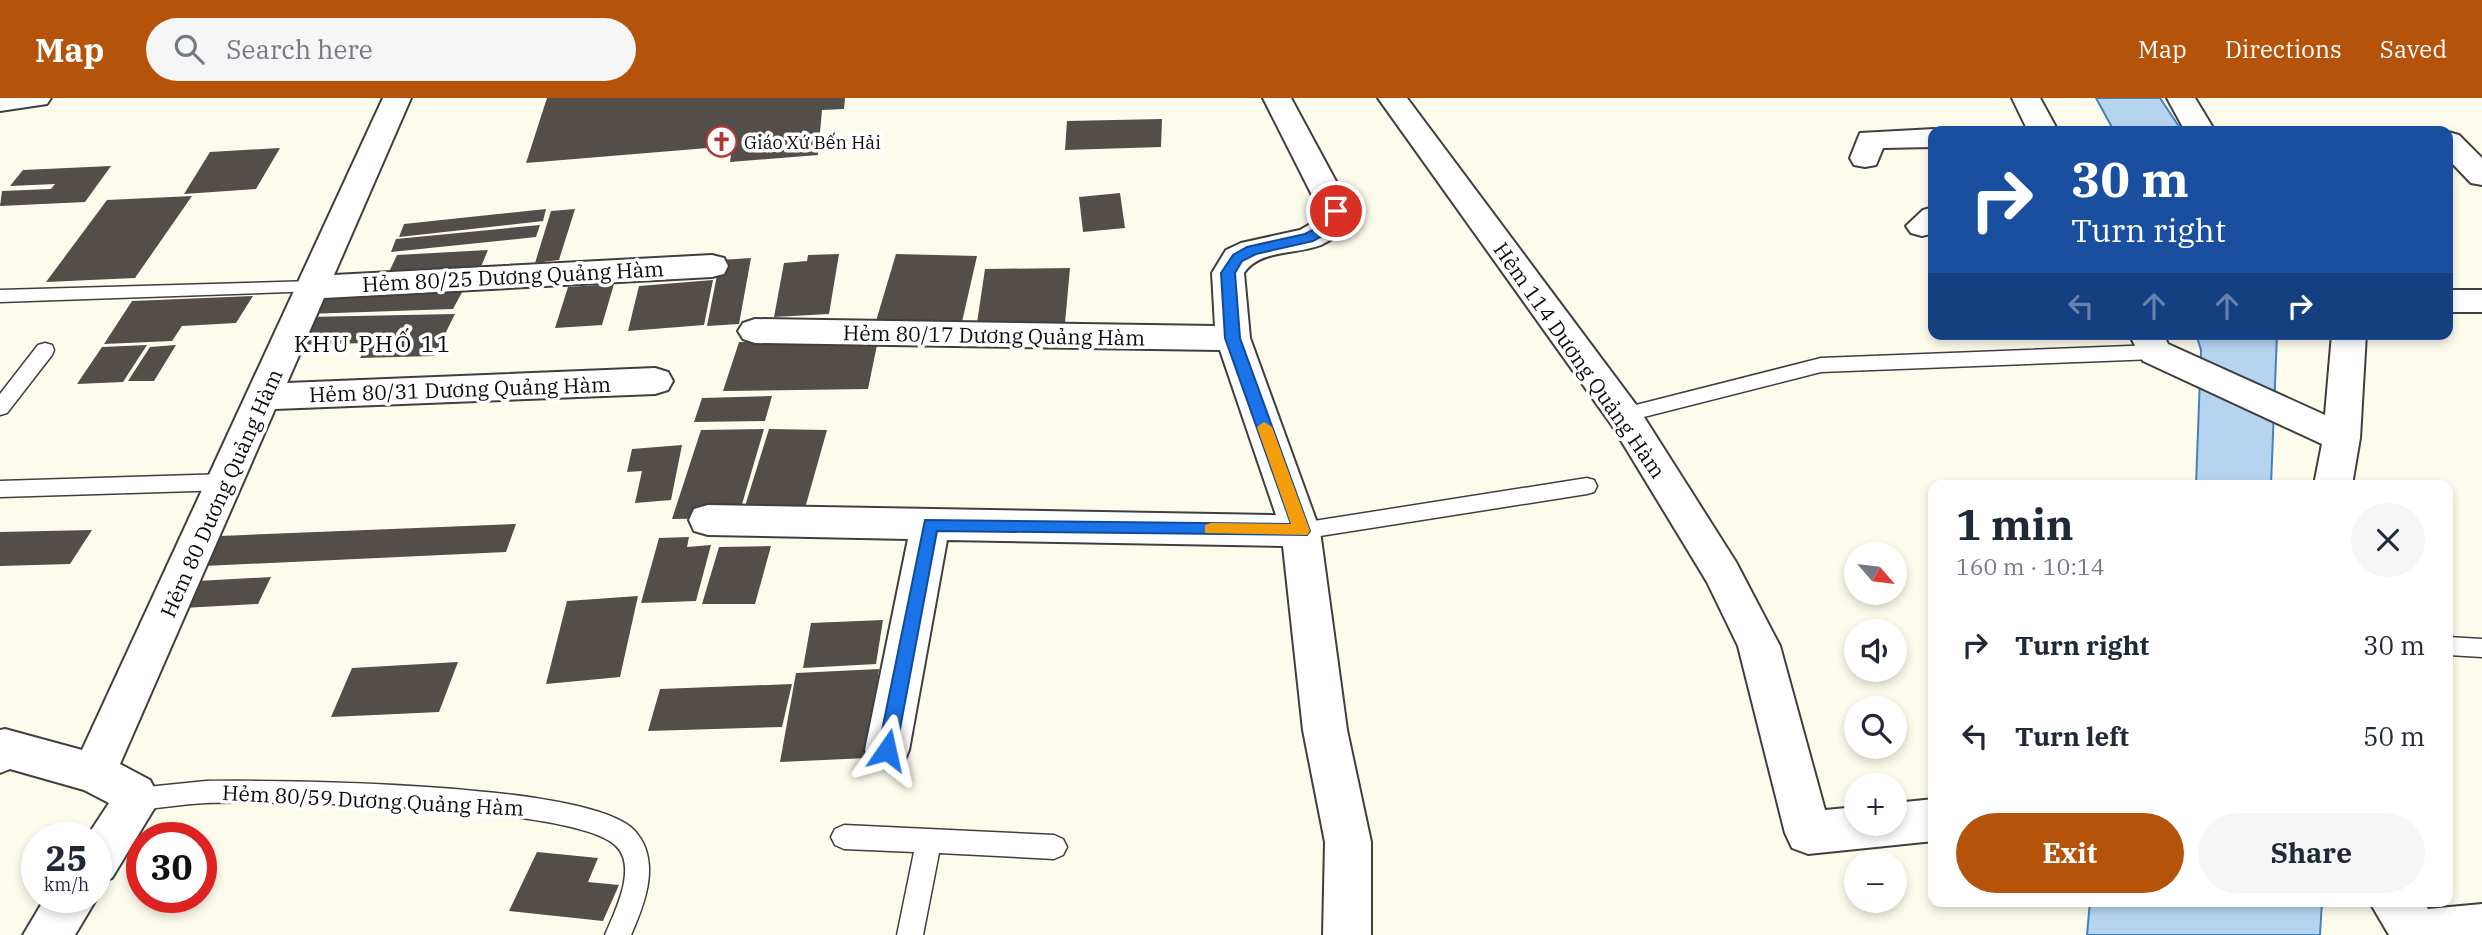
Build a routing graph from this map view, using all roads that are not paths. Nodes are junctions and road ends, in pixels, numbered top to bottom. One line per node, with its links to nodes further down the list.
1 (37, 98): 7 (street)
2 (397, 98): 15 (street, Hẻm 80 Dương Quảng Hàm)
3 (1277, 98): 20 (street)
4 (1392, 98): 27 (street, Hẻm 114 Dương Quảng Hàm)
5 (2026, 98): 8 (street)
6 (2181, 98): 9 (street)
7 (0, 102)
8 (2040, 126)
9 (2197, 126)
10 (1928, 138): 12 (street)
11 (2453, 146): 13 (street)
12 (1865, 158)
13 (2482, 176)
14 (712, 266): 15 (street, Hẻm 80/25 Dương Quảng Hàm)
15 (313, 287): 16 (lane); 25 (street, Hẻm 80 Dương Quảng Hàm)
16 (0, 296)
17 (2453, 301): 18 (street)
18 (2482, 301)
19 (755, 331): 20 (street, Hẻm 80/17 Dương Quảng Hàm)
20 (1233, 338): 35 (street)
21 (2350, 340): 28 (street)
22 (2150, 343): 27 (lane); 28 (street)
23 (45, 350): 26 (lane)
24 (655, 381): 25 (street, Hẻm 80/31 Dương Quảng Hàm)
25 (265, 397): 30 (street, Hẻm 80 Dương Quảng Hàm)
26 (0, 408)
27 (1624, 415): 42 (street, Hẻm 114 Dương Quảng Hàm)
28 (2342, 438): 29 (street)
29 (2334, 480)
30 (227, 482): 32 (lane); 40 (street, Hẻm 80 Dương Quảng Hàm)
31 (1587, 486): 35 (lane)
32 (0, 489)
33 (708, 520): 34 (street)
34 (930, 524): 35 (street); 39 (street)
35 (1301, 531): 53 (street)
36 (2453, 646): 37 (lane)
37 (2482, 648)
38 (2, 750): 40 (street)
39 (887, 750)
40 (94, 773): 41 (street)
41 (137, 799): 44 (street); 51 (lane, Hẻm 80/59 Dương Quảng Hàm)
42 (1928, 821)
43 (844, 837): 45 (lane)
44 (112, 838)
45 (929, 840): 46 (lane); 52 (lane)
46 (1054, 848)
47 (62, 913): 50 (street)
48 (2409, 923): 49 (street)
49 (2482, 927)
50 (47, 935)
51 (618, 935)
52 (910, 935)
53 (1347, 935)

